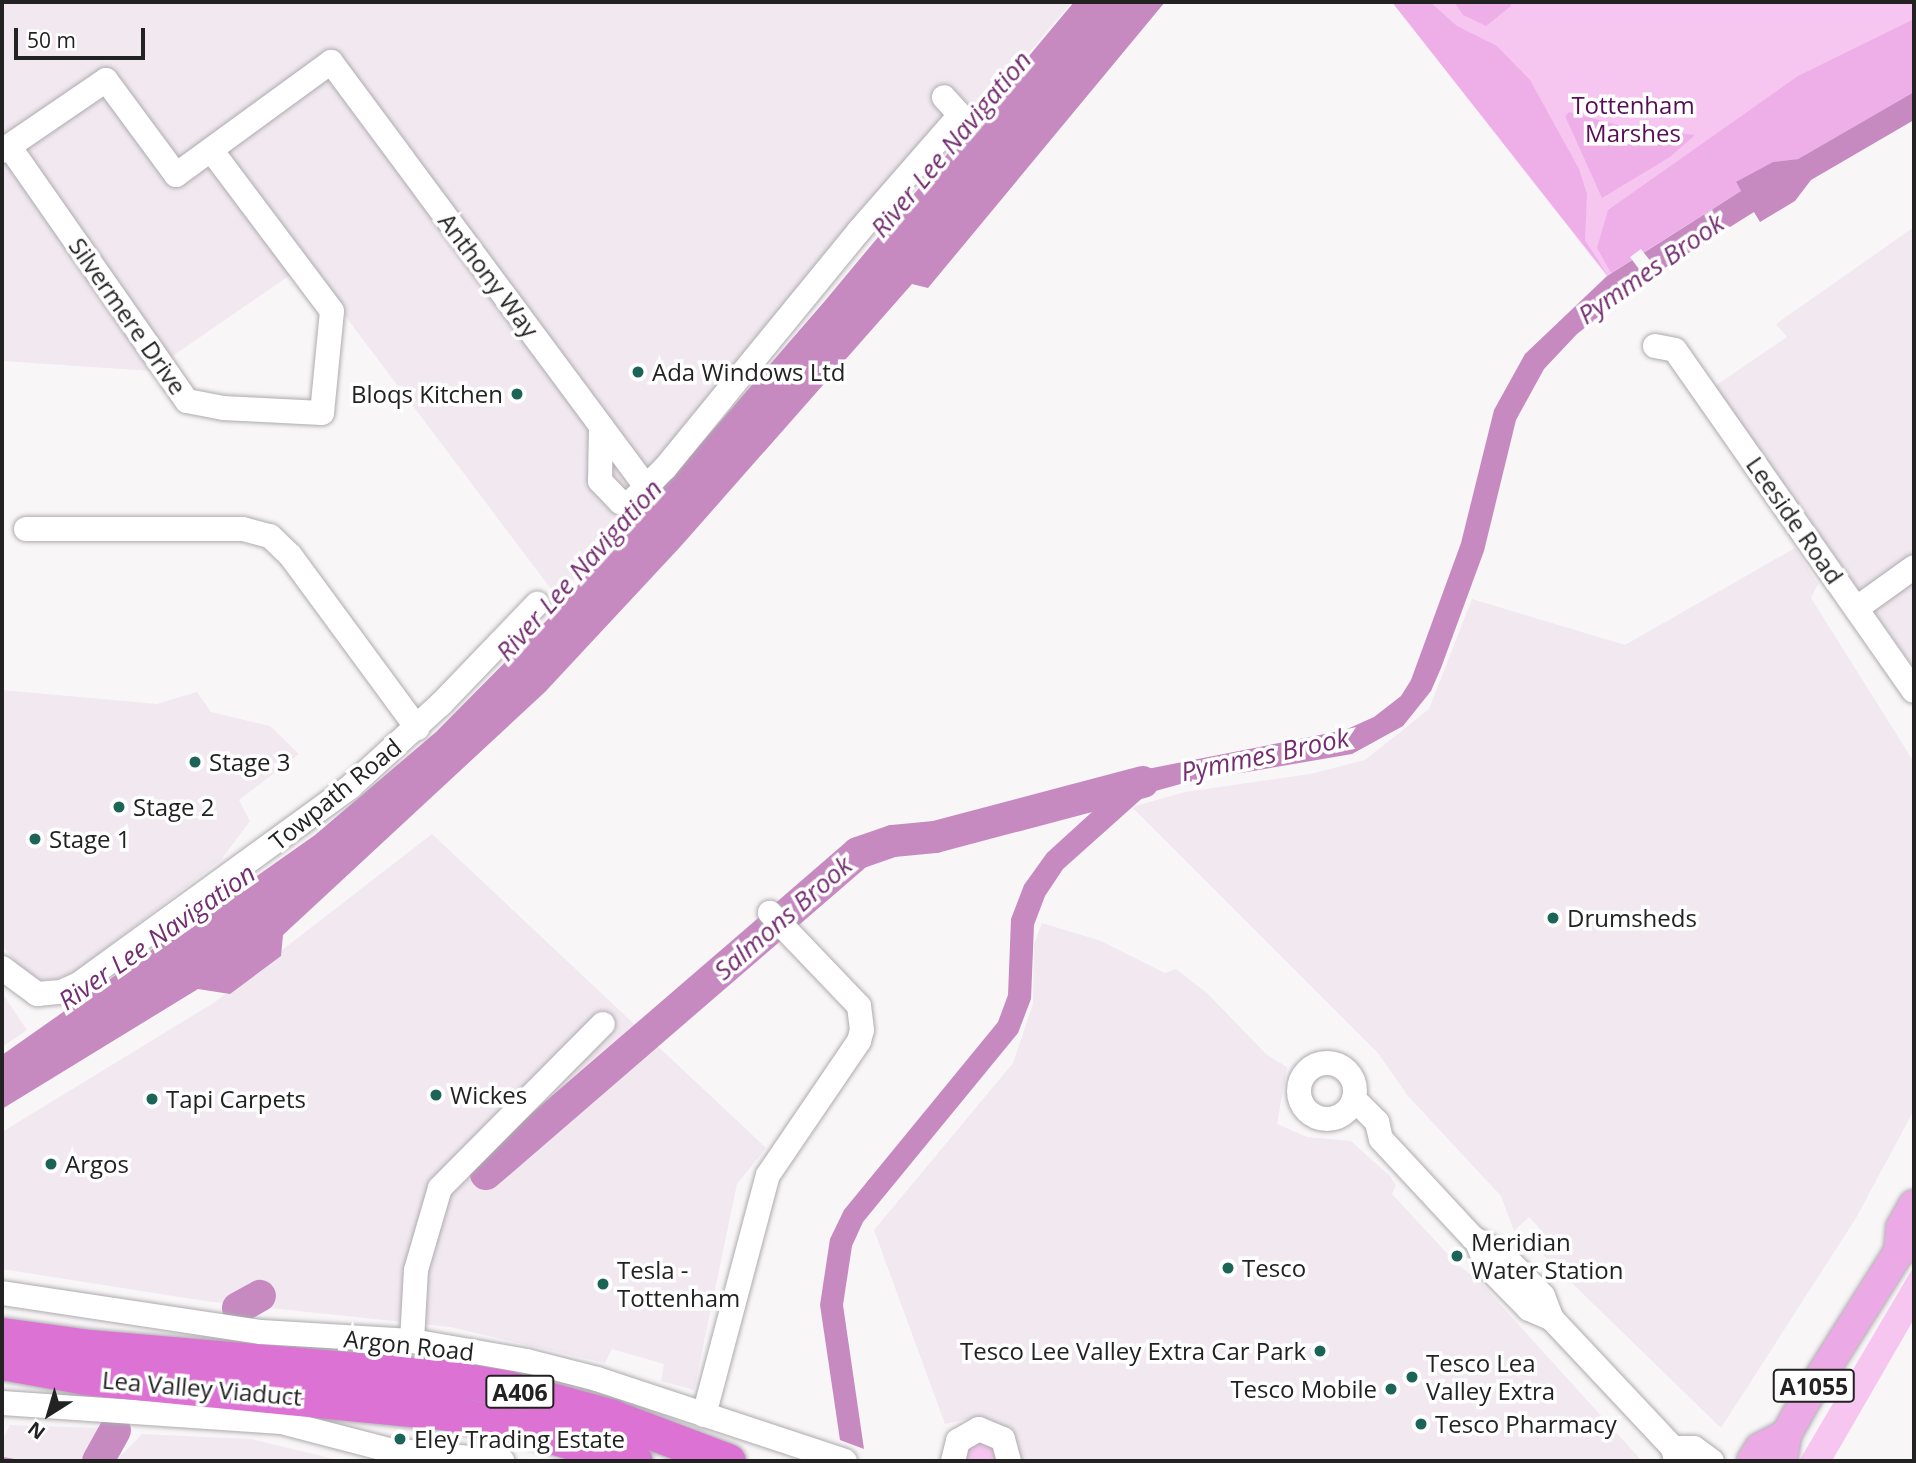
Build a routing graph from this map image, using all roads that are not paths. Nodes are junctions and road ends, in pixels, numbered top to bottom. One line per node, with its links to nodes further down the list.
1 (944, 97): 6 (street)
2 (6, 149): 3 (street); 3 (street, Silvermere Drive)
3 (211, 150): 5 (street, Anthony Way)
4 (1665, 348): 10 (street, Leeside Road)
5 (601, 426): 6 (street, Anthony Way); 6 (street)
6 (648, 488)
7 (26, 529): 12 (street)
8 (1914, 567): 10 (street)
9 (537, 604): 12 (street, Towpath Road)
10 (1857, 608): 11 (street, Leeside Road)
11 (1914, 691)
12 (417, 728): 14 (street, Towpath Road)
13 (775, 918): 27 (street)
14 (2, 968)
15 (603, 1024): 22 (street)
16 (1347, 1107): 29 (street)
17 (1914, 1205): 18 (main road, A1055)
18 (1907, 1247): 28 (main road, A1055)
19 (2, 1293): 22 (street, Argon Road)
20 (2, 1322): 24 (highway)
21 (2, 1335): 24 (highway, Lea Valley Viaduct / A406)
22 (412, 1342): 27 (street, Argon Road)
23 (2, 1362): 24 (highway, Lea Valley Viaduct / A406)
24 (87, 1362): 25 (highway); 32 (highway, Lea Valley Viaduct / A406); 33 (highway, Lea Valley Viaduct / A406)
25 (2, 1374)
26 (2, 1403): 30 (street)
27 (704, 1415): 34 (street, Argon Road)
28 (1784, 1448): 38 (main road, A1055)
29 (1674, 1454): 37 (street)
30 (389, 1456): 31 (street)
31 (502, 1461)
32 (635, 1461)
33 (728, 1461)
34 (845, 1461)
35 (953, 1461): 36 (street)
36 (1009, 1461)
37 (1712, 1461)
38 (1752, 1461)

